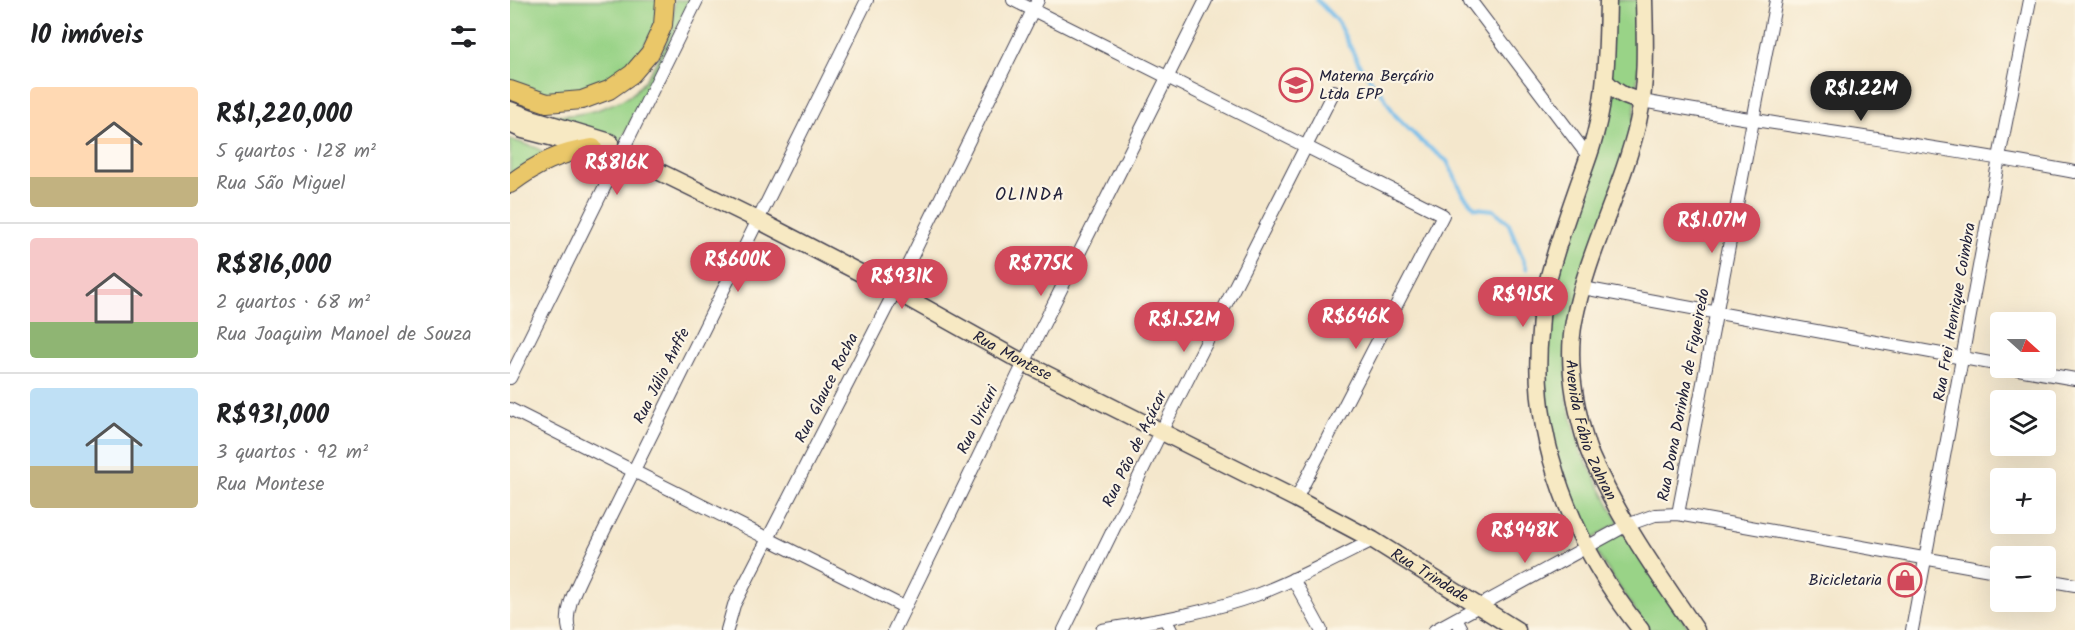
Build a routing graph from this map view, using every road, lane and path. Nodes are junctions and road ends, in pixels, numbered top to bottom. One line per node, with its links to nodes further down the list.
1 (665, 0): 14 (main road)
2 (697, 0): 22 (street)
3 (867, 0): 27 (street, Rua Júlio Anffe)
4 (1012, 0): 11 (street)
5 (1206, 0): 12 (street, Rua Uricuri)
6 (1470, 0): 23 (street)
7 (1608, 0): 13 (main road)
8 (1644, 0): 16 (main road, Avenida Fábio Zahran)
9 (1776, 0): 18 (street, Rua Dona Dorinha de Figueiredo)
10 (2030, 0): 24 (street, Rua Frei Henrique Coimbra)
11 (1036, 5): 12 (street); 29 (street, Rua Glauce Rocha)
12 (1168, 78): 20 (street); 32 (street, Rua Uricuri)
13 (1606, 82): 16 (main road); 23 (main road)
14 (510, 90)
15 (1334, 91): 20 (street, Rua Pão de Açúcar)
16 (1642, 101): 18 (street); 28 (main road, Avenida Fábio Zahran)
17 (510, 110): 22 (main road, Rua Montese)
18 (1753, 121): 24 (street); 30 (street, Rua Dona Dorinha de Figueiredo)
19 (510, 124): 21 (main road, Rua Montese)
20 (1305, 146): 38 (street, Rua Pão de Açúcar); 40 (street)
21 (593, 148): 22 (main road, Rua Montese); 26 (main road)
22 (621, 153): 27 (main road, Rua Montese); 35 (street)
23 (1588, 156): 45 (main road)
24 (1999, 158): 25 (street); 31 (street, Rua Frei Henrique Coimbra)
25 (2075, 172)
26 (510, 184)
27 (758, 220): 29 (main road, Rua Montese); 39 (street, Rua Júlio Anffe)
28 (1583, 288): 30 (street); 42 (main road, Avenida Fábio Zahran)
29 (895, 291): 32 (main road, Rua Montese); 43 (street, Rua Glauce Rocha)
30 (1716, 313): 31 (street); 41 (street, Rua Dona Dorinha de Figueiredo)
31 (1964, 358): 33 (street); 46 (street, Rua Frei Henrique Coimbra)
32 (1024, 363): 38 (main road, Rua Montese); 52 (street, Rua Uricuri)
33 (1990, 363)
34 (2056, 376): 36 (street)
35 (510, 378)
36 (2075, 380)
37 (510, 409): 39 (street)
38 (1161, 432): 40 (main road, Rua Montese); 58 (street, Rua Pão de Açúcar)
39 (633, 471): 43 (street); 55 (street, Rua Júlio Anffe)
40 (1296, 499): 44 (main road, Rua Montese)
41 (1678, 514): 42 (street); 46 (street)
42 (1627, 525): 45 (street); 64 (main road, Avenida Fábio Zahran)
43 (767, 538): 52 (street); 56 (street, Rua Glauce Rocha)
44 (1373, 540): 48 (street); 51 (main road, Rua Trindade)
45 (1586, 548): 51 (street); 63 (main road)
46 (1927, 559): 47 (street); 65 (street, Rua Frei Henrique Coimbra)
47 (1990, 570)
48 (1293, 579): 54 (street); 60 (street)
49 (2056, 582): 50 (street)
50 (2075, 585)
51 (1479, 606): 53 (street); 62 (main road, Rua Trindade)
52 (904, 607): 57 (street, Rua Uricuri)
53 (1459, 624): 61 (street)
54 (1168, 625): 59 (street)
55 (569, 630)
56 (728, 630)
57 (894, 630)
58 (1064, 630)
59 (1102, 630)
60 (1321, 630)
61 (1435, 630)
62 (1517, 630)
63 (1641, 630)
64 (1696, 630)
65 (1912, 630)

